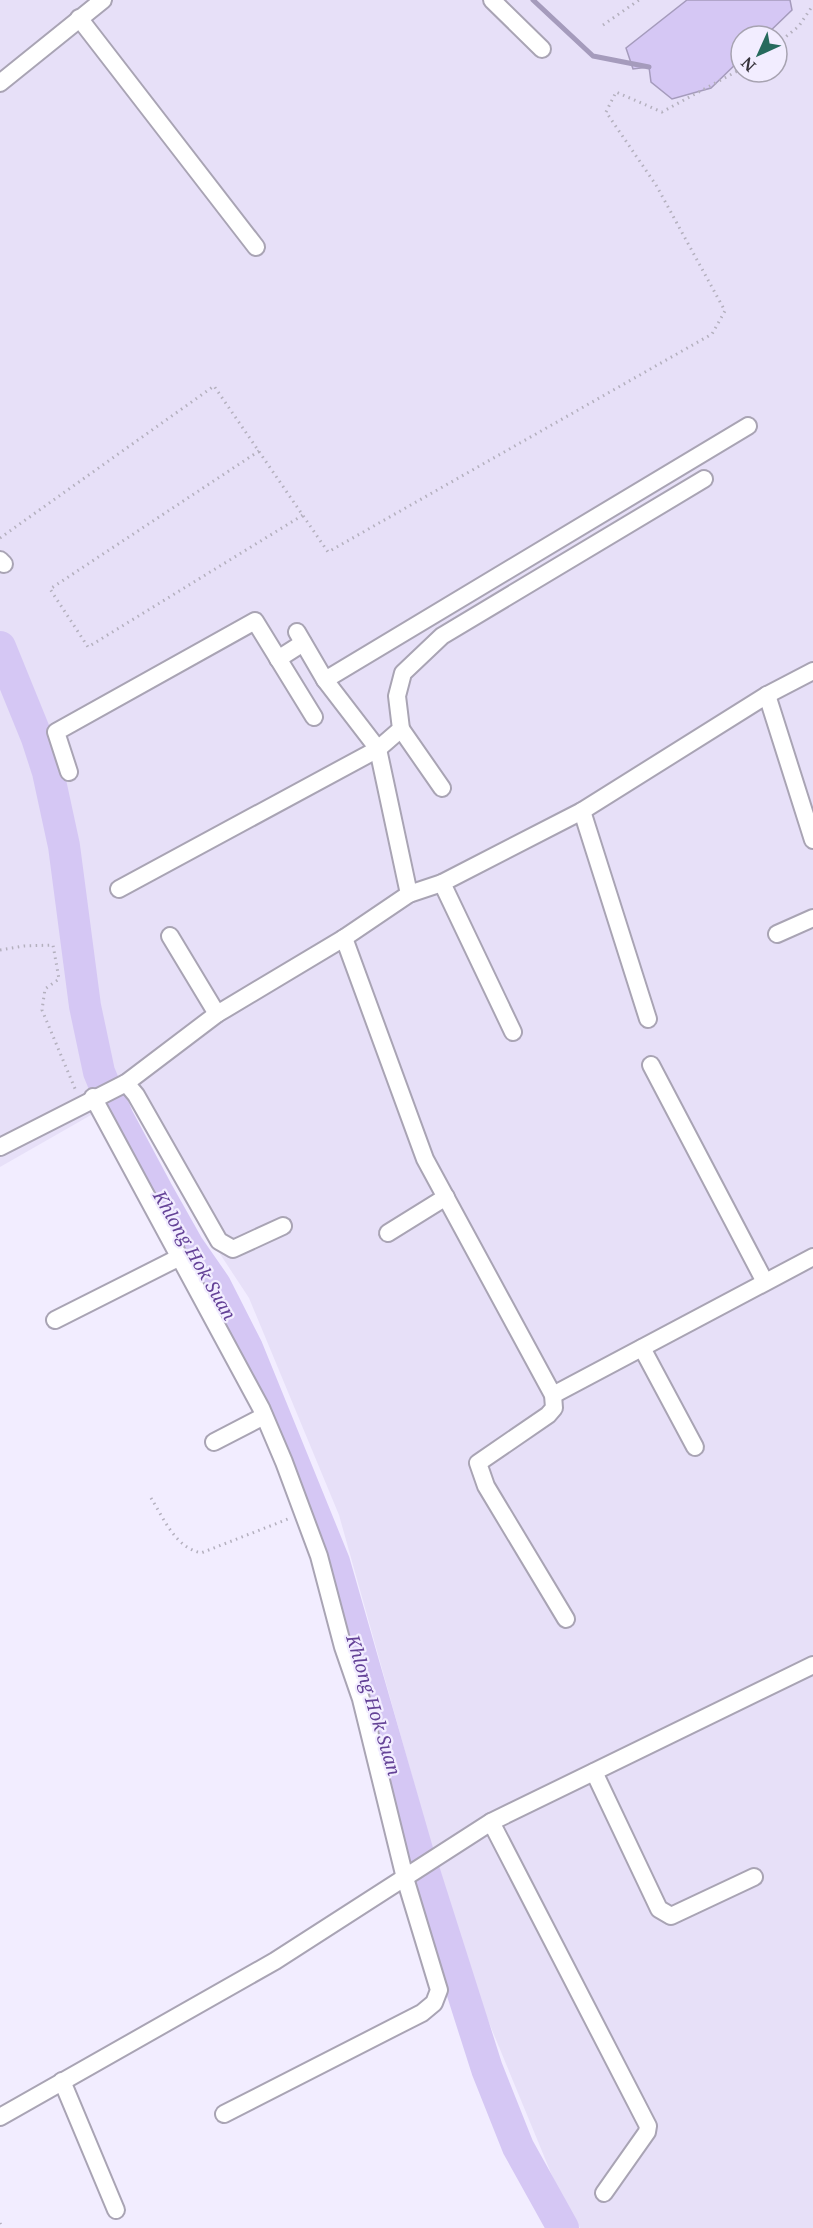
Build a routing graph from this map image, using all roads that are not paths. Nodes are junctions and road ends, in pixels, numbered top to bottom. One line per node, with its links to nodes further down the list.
1 (103, 0): 3 (street)
2 (492, 0): 4 (street)
3 (80, 10): 5 (street); 6 (street)
4 (542, 49)
5 (0, 83)
6 (256, 247)
7 (748, 426): 11 (street)
8 (704, 479): 14 (street)
9 (278, 659): 11 (street); 13 (street); 16 (street)
10 (813, 670): 12 (street)
11 (325, 680): 15 (street)
12 (767, 695): 18 (street); 19 (street)
13 (314, 717)
14 (401, 729): 15 (street); 17 (street)
15 (378, 748): 21 (street); 22 (street)
16 (69, 772)
17 (442, 788)
18 (582, 811): 20 (street); 28 (street)
19 (813, 840)
20 (442, 883): 22 (street); 29 (street)
21 (119, 889)
22 (409, 894): 26 (street)
23 (813, 918): 24 (street)
24 (777, 934)
25 (170, 936): 27 (street)
26 (344, 938): 27 (street); 34 (street)
27 (217, 1014): 31 (street)
28 (648, 1019)
29 (513, 1032)
30 (651, 1065): 39 (street)
31 (126, 1083): 32 (street); 35 (street)
32 (92, 1099): 33 (street); 37 (street)
33 (0, 1147)
34 (446, 1197): 36 (street); 42 (street)
35 (283, 1226)
36 (388, 1233)
37 (180, 1257): 40 (street); 43 (street)
38 (813, 1257): 39 (street)
39 (765, 1282): 41 (street)
40 (55, 1320)
41 (642, 1348): 42 (street); 45 (street)
42 (553, 1395): 46 (street)
43 (264, 1416): 44 (street); 50 (street)
44 (214, 1442)
45 (695, 1448)
46 (566, 1619)
47 (813, 1665): 48 (street)
48 (594, 1772): 49 (street); 51 (street)
49 (491, 1822): 50 (street); 55 (street)
50 (405, 1878): 52 (street); 53 (street)
51 (754, 1878)
52 (62, 2081): 54 (street); 56 (street)
53 (224, 2114)
54 (0, 2117)
55 (604, 2193)
56 (116, 2210)

